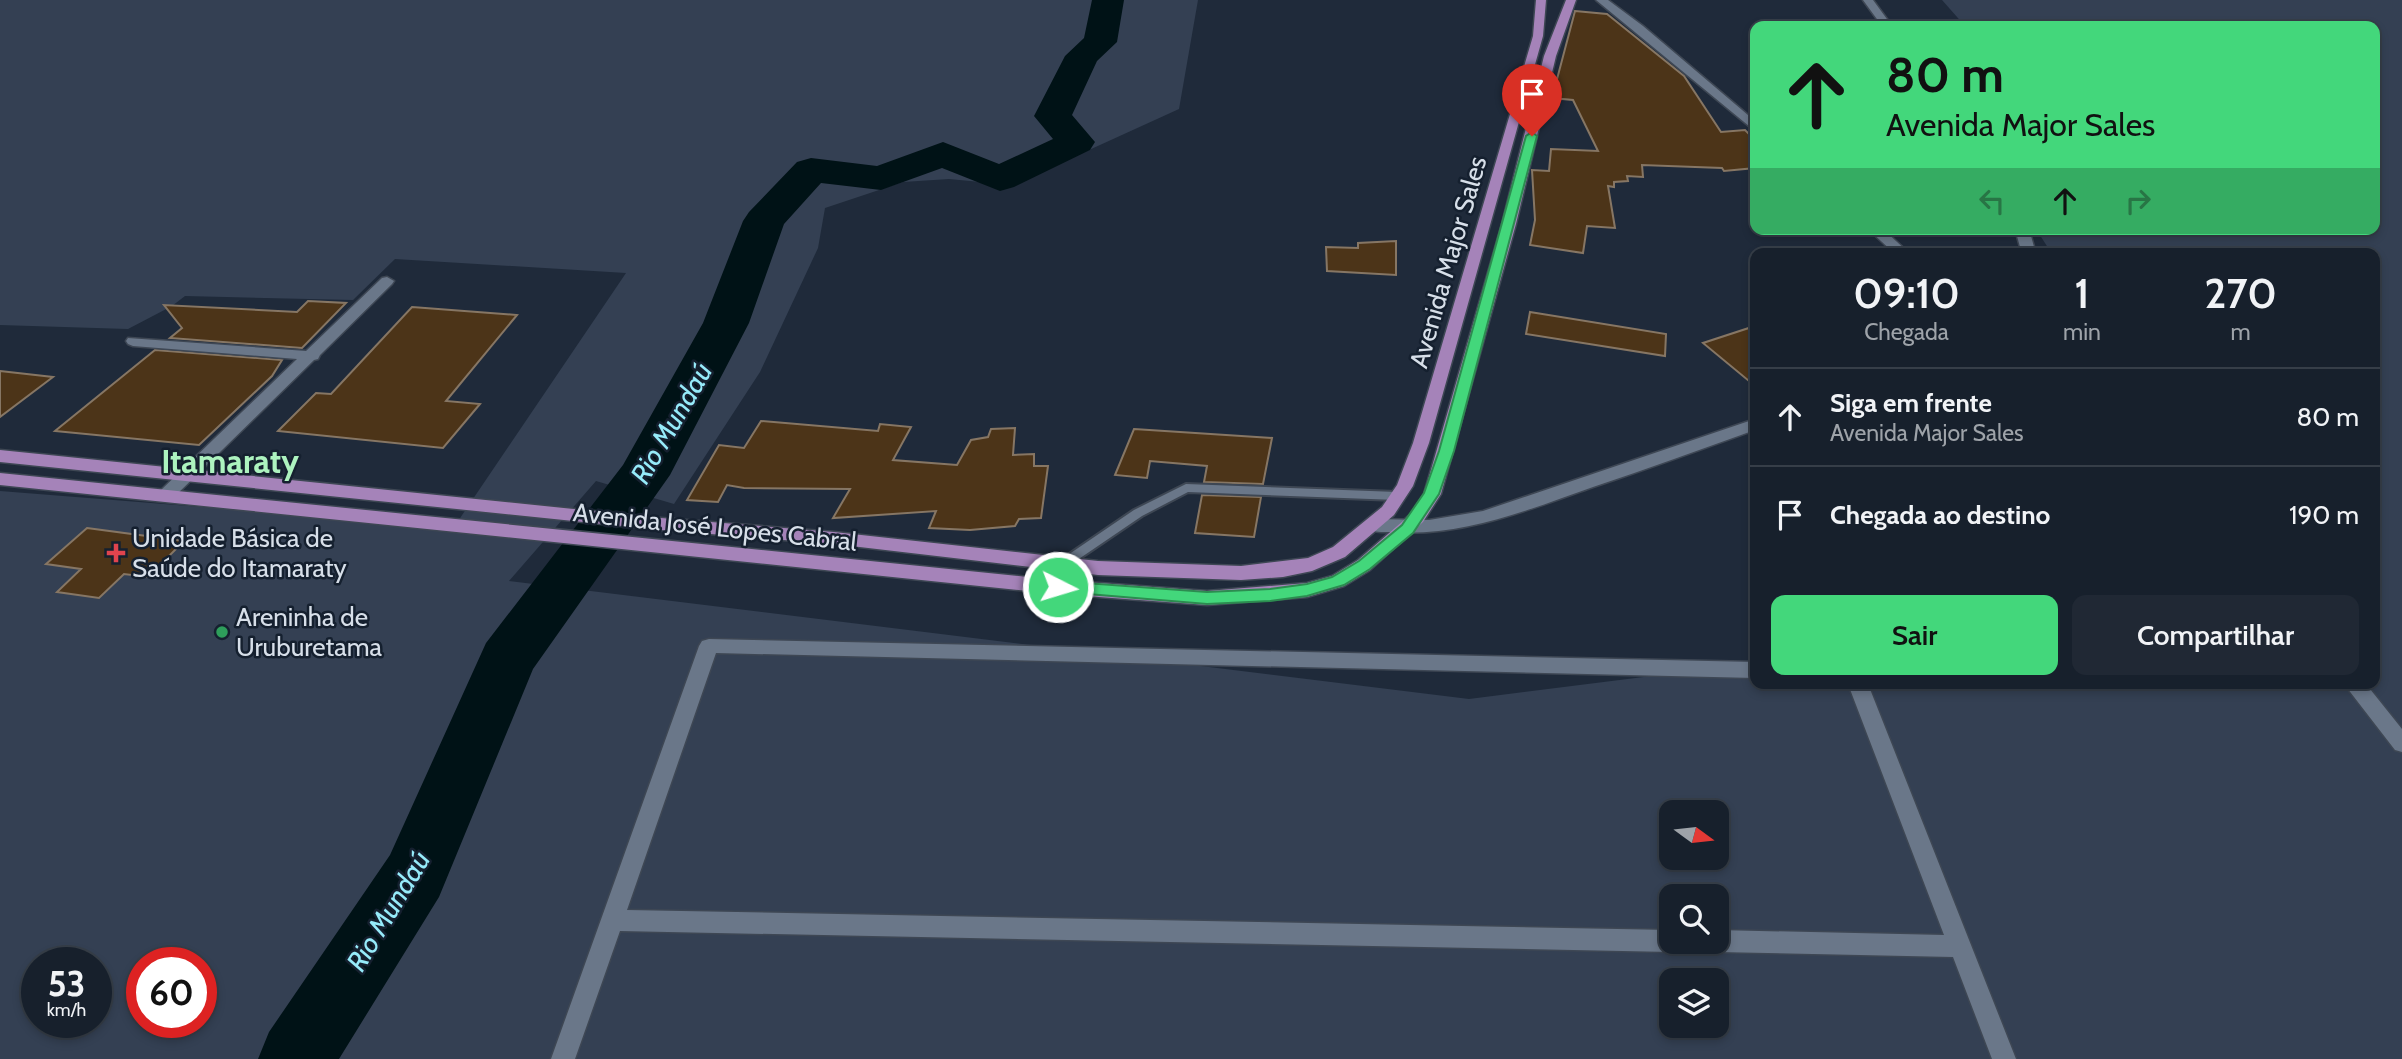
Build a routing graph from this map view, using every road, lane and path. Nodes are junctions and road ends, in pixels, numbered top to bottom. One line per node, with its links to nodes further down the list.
1 (1541, 0): 6 (main road, Avenida Major Sales)
2 (1569, 0): 7 (main road, Avenida Major Sales)
3 (1601, 0): 8 (street)
4 (1868, 0): 5 (street)
5 (1883, 21)
6 (1518, 104): 7 (main road); 19 (main road, Avenida Major Sales)
7 (1538, 106): 21 (main road, Avenida Major Sales)
8 (1750, 123)
9 (1882, 235): 10 (street)
10 (1896, 248)
11 (387, 281): 13 (street)
12 (133, 341): 13 (street)
13 (313, 356): 16 (street)
14 (1750, 426): 21 (street)
15 (2, 458): 16 (main road, Avenida José Lopes Cabral)
16 (189, 475): 18 (street); 22 (main road, Avenida José Lopes Cabral)
17 (0, 479): 18 (main road, Avenida José Lopes Cabral)
18 (166, 495): 23 (main road, Avenida José Lopes Cabral)
19 (1397, 496): 20 (main road, Avenida Major Sales); 22 (lane)
20 (1374, 525): 21 (street); 22 (main road, Avenida José Lopes Cabral)
21 (1408, 529): 23 (main road, Avenida José Lopes Cabral)
22 (1063, 564): 23 (main road)
23 (1058, 587)
24 (1750, 670): 28 (street)
25 (1860, 689): 31 (street)
26 (2358, 689): 27 (street)
27 (2402, 744)
28 (612, 920): 29 (street); 32 (street)
29 (1659, 940)
30 (1729, 941): 31 (street)
31 (1960, 946): 33 (street)
32 (563, 1059)
33 (2004, 1059)

